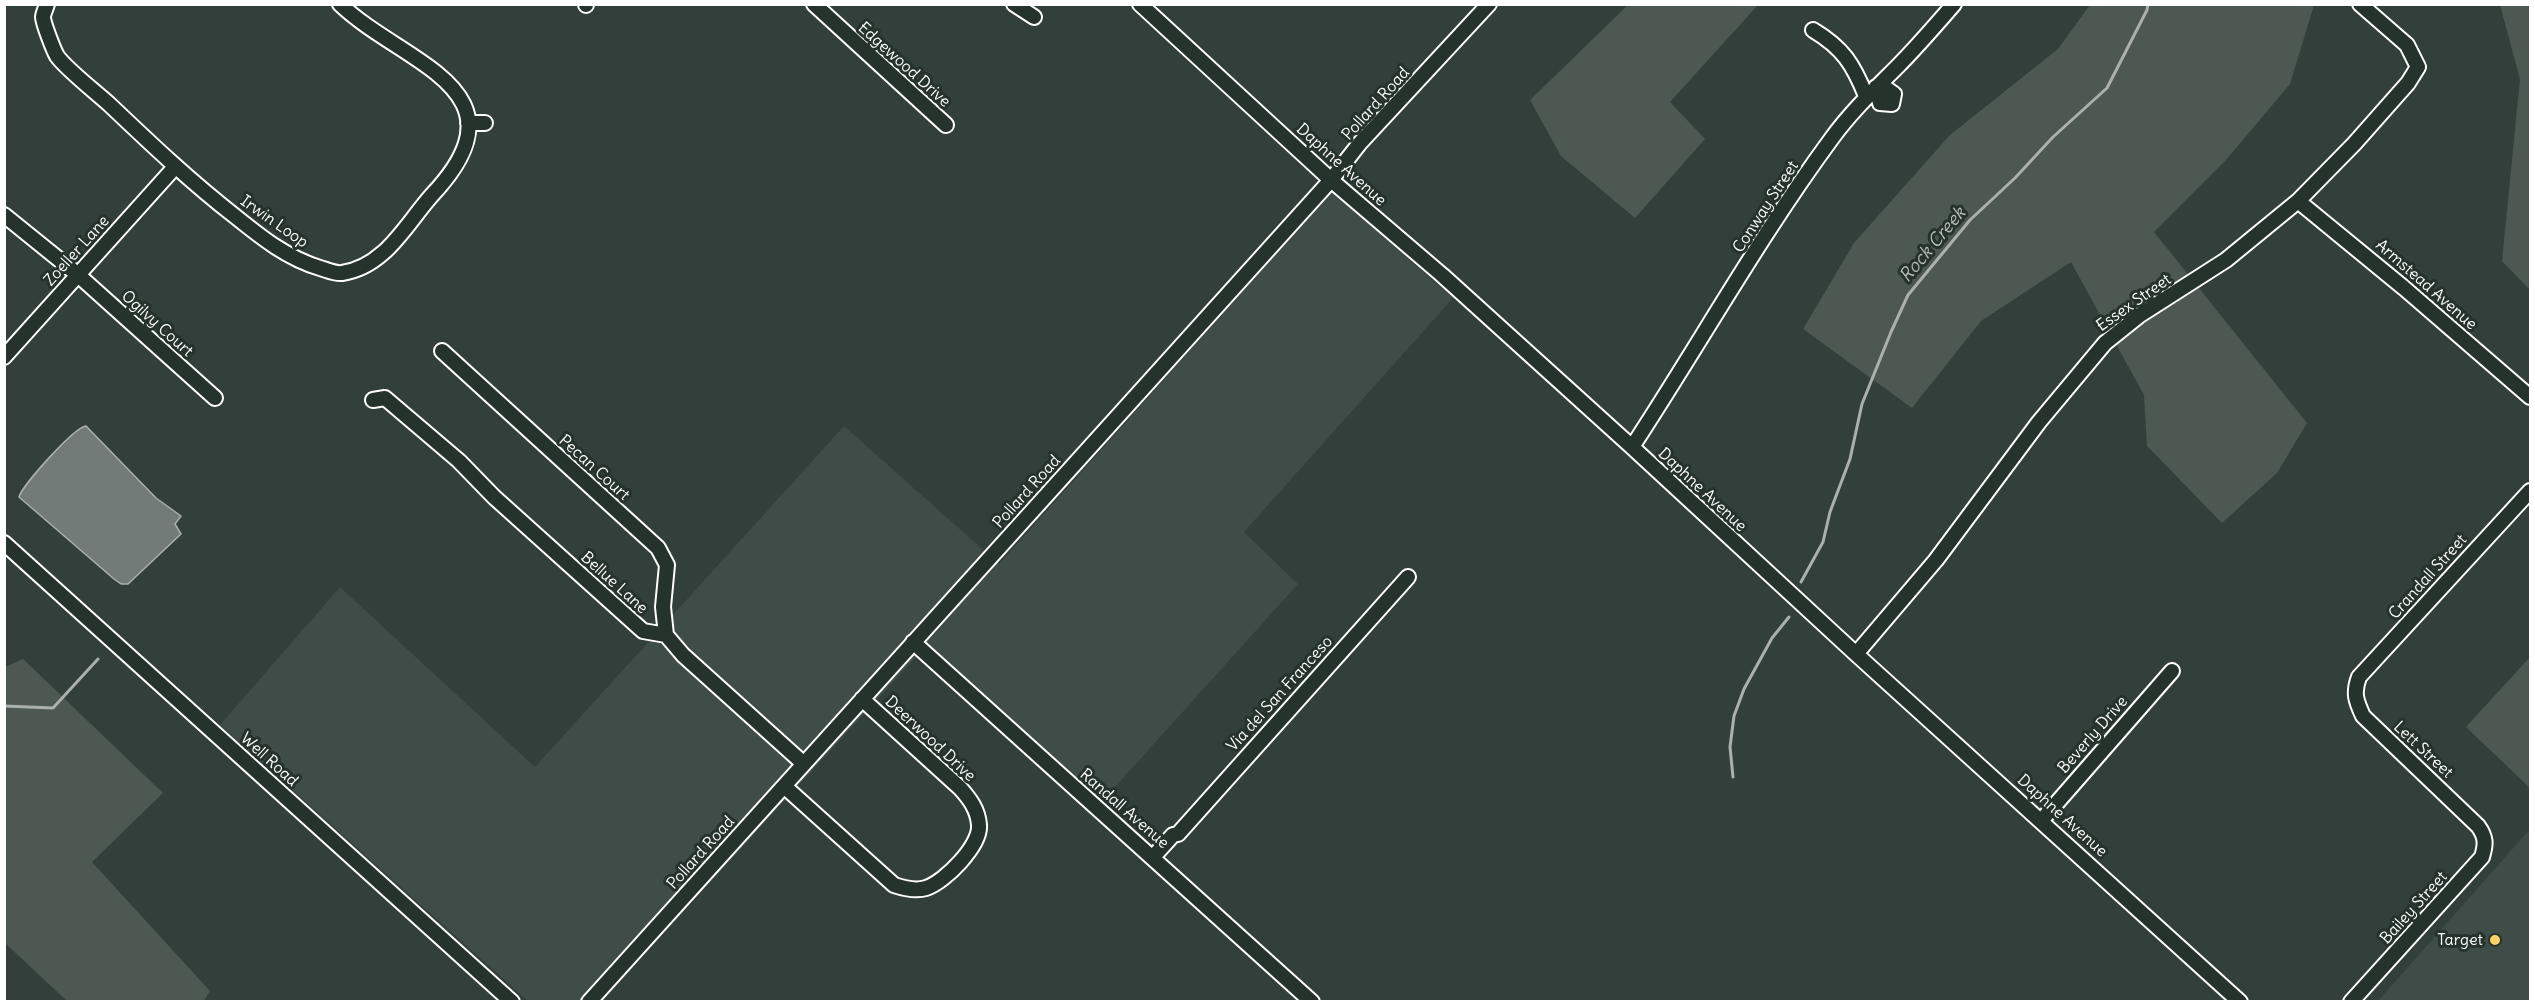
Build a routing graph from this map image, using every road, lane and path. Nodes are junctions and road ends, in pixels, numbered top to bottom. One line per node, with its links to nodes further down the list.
1 (48, 4): 15 (street, Irwin Loop)
2 (340, 4): 12 (street, Irwin Loop)
3 (814, 4): 14 (street, Edgewood Drive)
4 (1014, 4): 9 (street)
5 (1140, 4): 16 (street, Daphne Avenue)
6 (1489, 4): 16 (street, Pollard Road)
7 (1954, 4): 11 (street, Conway Street)
8 (2360, 4): 17 (street, Essex Street)
9 (1034, 17)
10 (1813, 30): 11 (street)
11 (1871, 92): 25 (street, Conway Street)
12 (468, 123): 13 (street); 15 (street, Irwin Loop)
13 (485, 123)
14 (945, 125)
15 (175, 167): 19 (street, Zoeller Lane)
16 (1331, 180): 25 (street, Daphne Avenue); 30 (street, Pollard Road)
17 (2298, 201): 22 (street, Armstead Avenue); 31 (street, Essex Street)
18 (4, 215): 19 (street, Ogilvy Court)
19 (77, 274): 21 (street, Zoeller Lane); 23 (street, Ogilvy Court)
20 (441, 351): 29 (street, Pecan Court)
21 (4, 357)
22 (2530, 397)
23 (215, 398)
24 (373, 400): 29 (street, Bellue Lane)
25 (1632, 447): 31 (street, Daphne Avenue)
26 (2530, 491): 33 (street, Crandall Street)
27 (4, 543): 40 (street, Well Road)
28 (1408, 577): 39 (street, Via del San Franceso)
29 (666, 635): 35 (street)
30 (913, 642): 34 (street, Pollard Road); 39 (street, Randall Avenue)
31 (1856, 654): 37 (street, Daphne Avenue)
32 (2172, 671): 37 (street, Beverly Drive)
33 (2355, 688): 38 (street, Lett Street)
34 (862, 699): 35 (street, Pollard Road); 36 (street, Deerwood Drive)
35 (804, 764): 36 (street, Pollard Road)
36 (784, 786): 41 (street, Pollard Road)
37 (2041, 821): 43 (street, Daphne Avenue)
38 (2481, 830): 44 (street, Bailey Street)
39 (1155, 859): 42 (street, Randall Avenue)
40 (512, 1002)
41 (589, 1002)
42 (1312, 1002)
43 (2240, 1002)
44 (2351, 1002)

